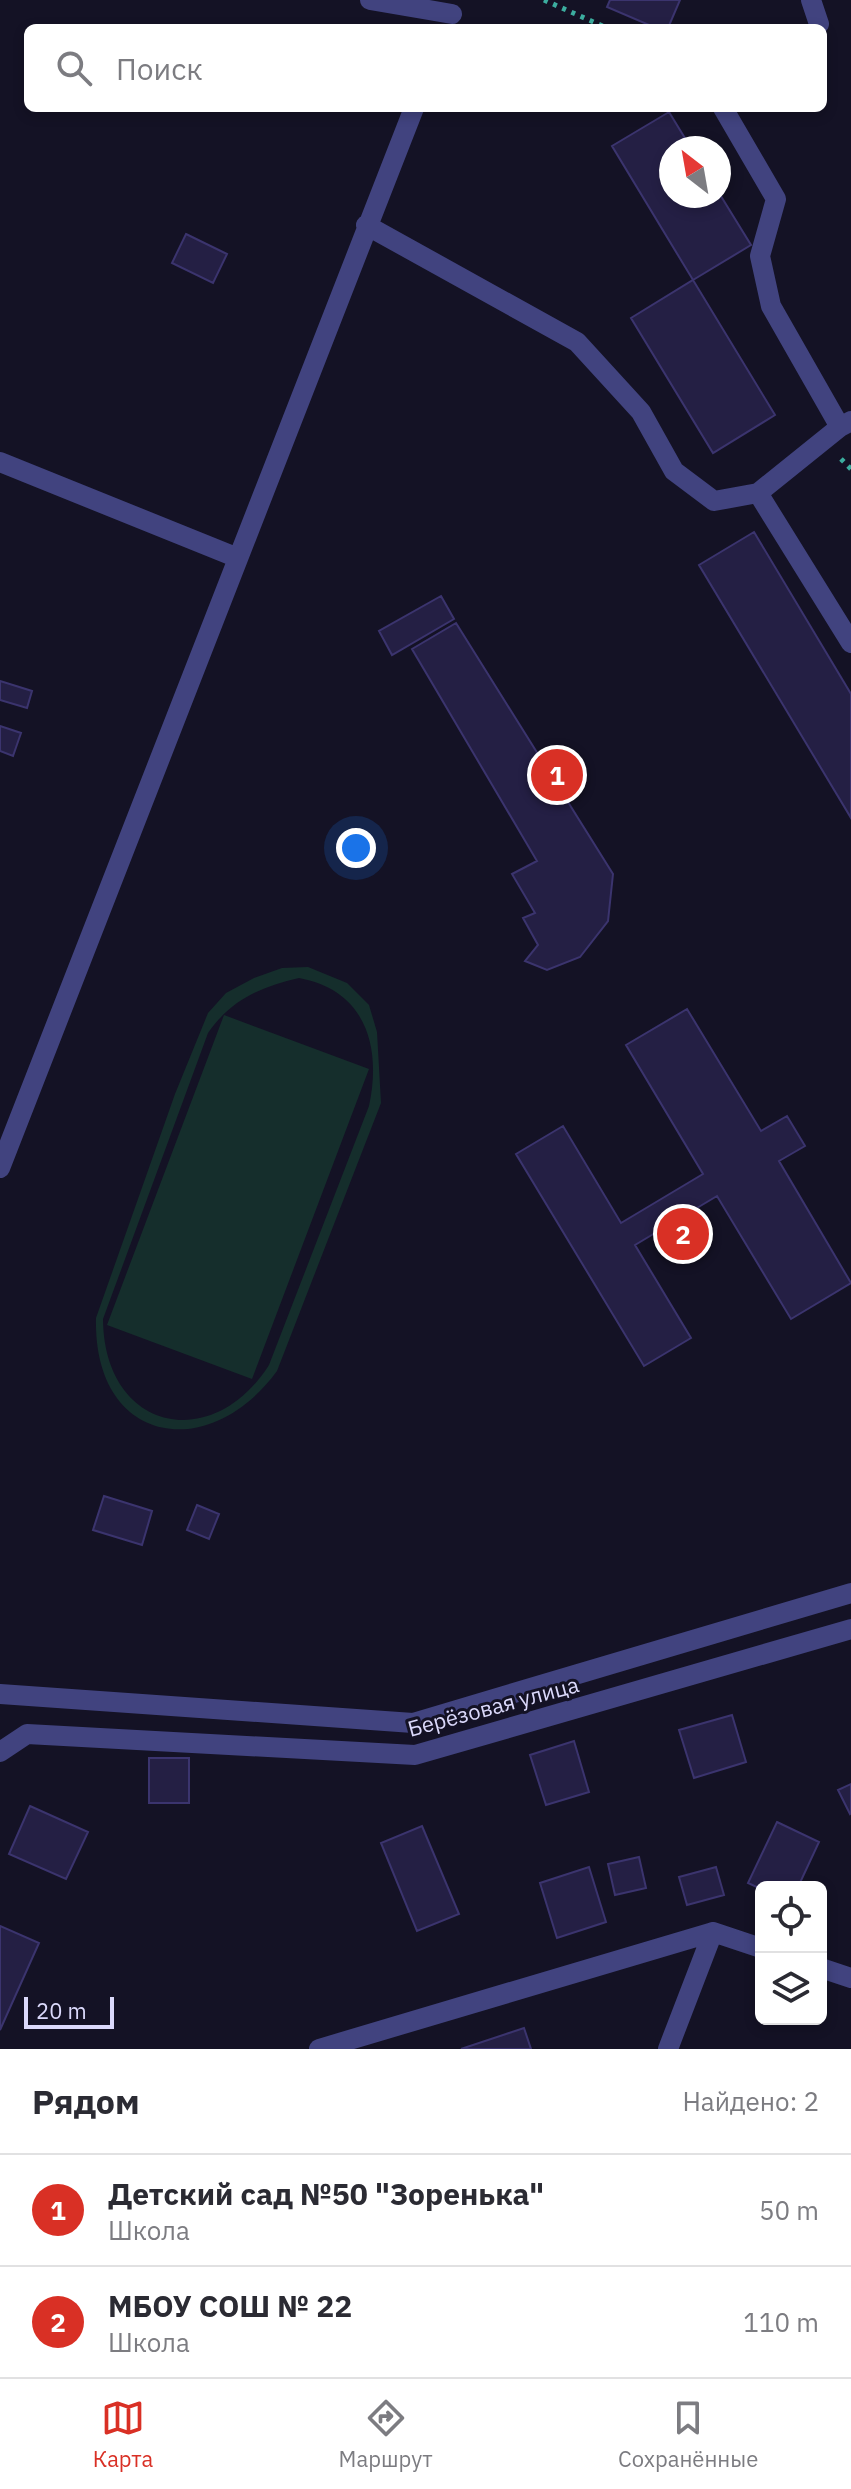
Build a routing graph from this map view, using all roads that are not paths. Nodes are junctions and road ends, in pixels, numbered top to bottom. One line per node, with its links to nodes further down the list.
1 (370, 0): 3 (street)
2 (811, 0): 4 (street)
3 (452, 14)
4 (819, 24)
5 (412, 112): 7 (street)
6 (725, 112): 8 (street)
7 (366, 225): 10 (street); 11 (street)
8 (846, 424): 10 (street)
9 (0, 462): 11 (street)
10 (758, 493): 12 (street)
11 (238, 558): 13 (street)
12 (851, 643)
13 (0, 1168)
14 (851, 1593): 16 (street)
15 (851, 1629): 17 (street, Берёзовая улица)
16 (0, 1694)
17 (0, 1752)
18 (713, 1932): 19 (street); 22 (street); 23 (street)
19 (755, 1946)
20 (827, 1970): 21 (street)
21 (851, 1978)
22 (319, 2049)
23 (668, 2049)

